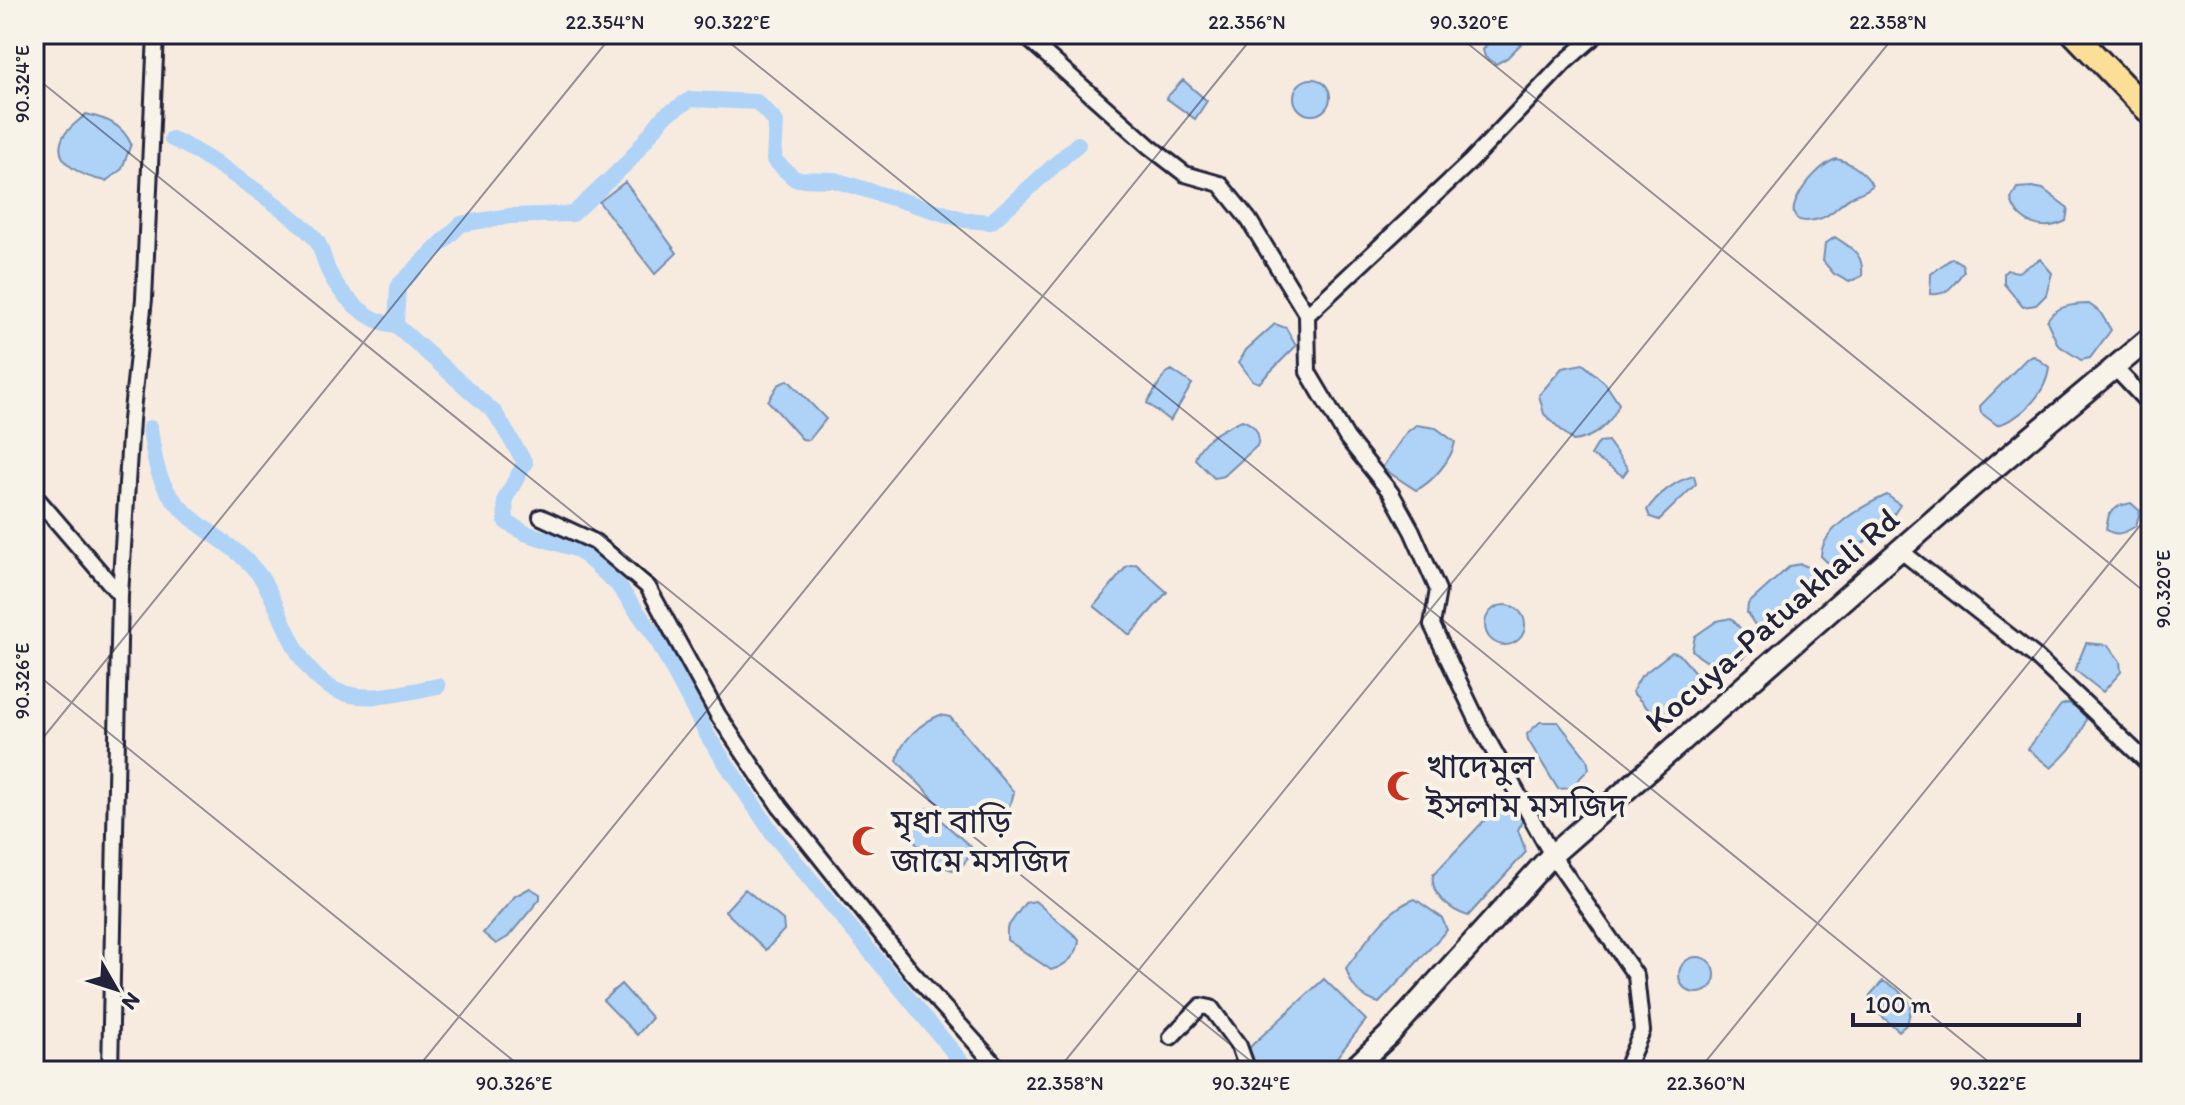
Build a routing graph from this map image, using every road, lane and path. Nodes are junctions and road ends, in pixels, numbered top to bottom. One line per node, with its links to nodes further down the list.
1 (156, 34): 13 (street)
2 (1023, 34): 6 (street)
3 (1597, 34): 6 (street)
4 (2074, 34): 5 (main road)
5 (2151, 114)
6 (1307, 315): 15 (street)
7 (2151, 337): 8 (main road, Kocuya-Patuakhali Rd)
8 (2114, 367): 9 (street); 12 (main road, Kocuya-Patuakhali Rd)
9 (2151, 406)
10 (34, 495): 13 (street)
11 (541, 517): 18 (street)
12 (1901, 551): 14 (street); 15 (main road, Kocuya-Patuakhali Rd)
13 (120, 595): 17 (street)
14 (2151, 766)
15 (1552, 855): 20 (main road, Kocuya-Patuakhali Rd); 21 (street)
16 (1171, 1037): 19 (street)
17 (110, 1071)
18 (1001, 1071)
19 (1248, 1071)
20 (1351, 1071)
21 (1635, 1071)

